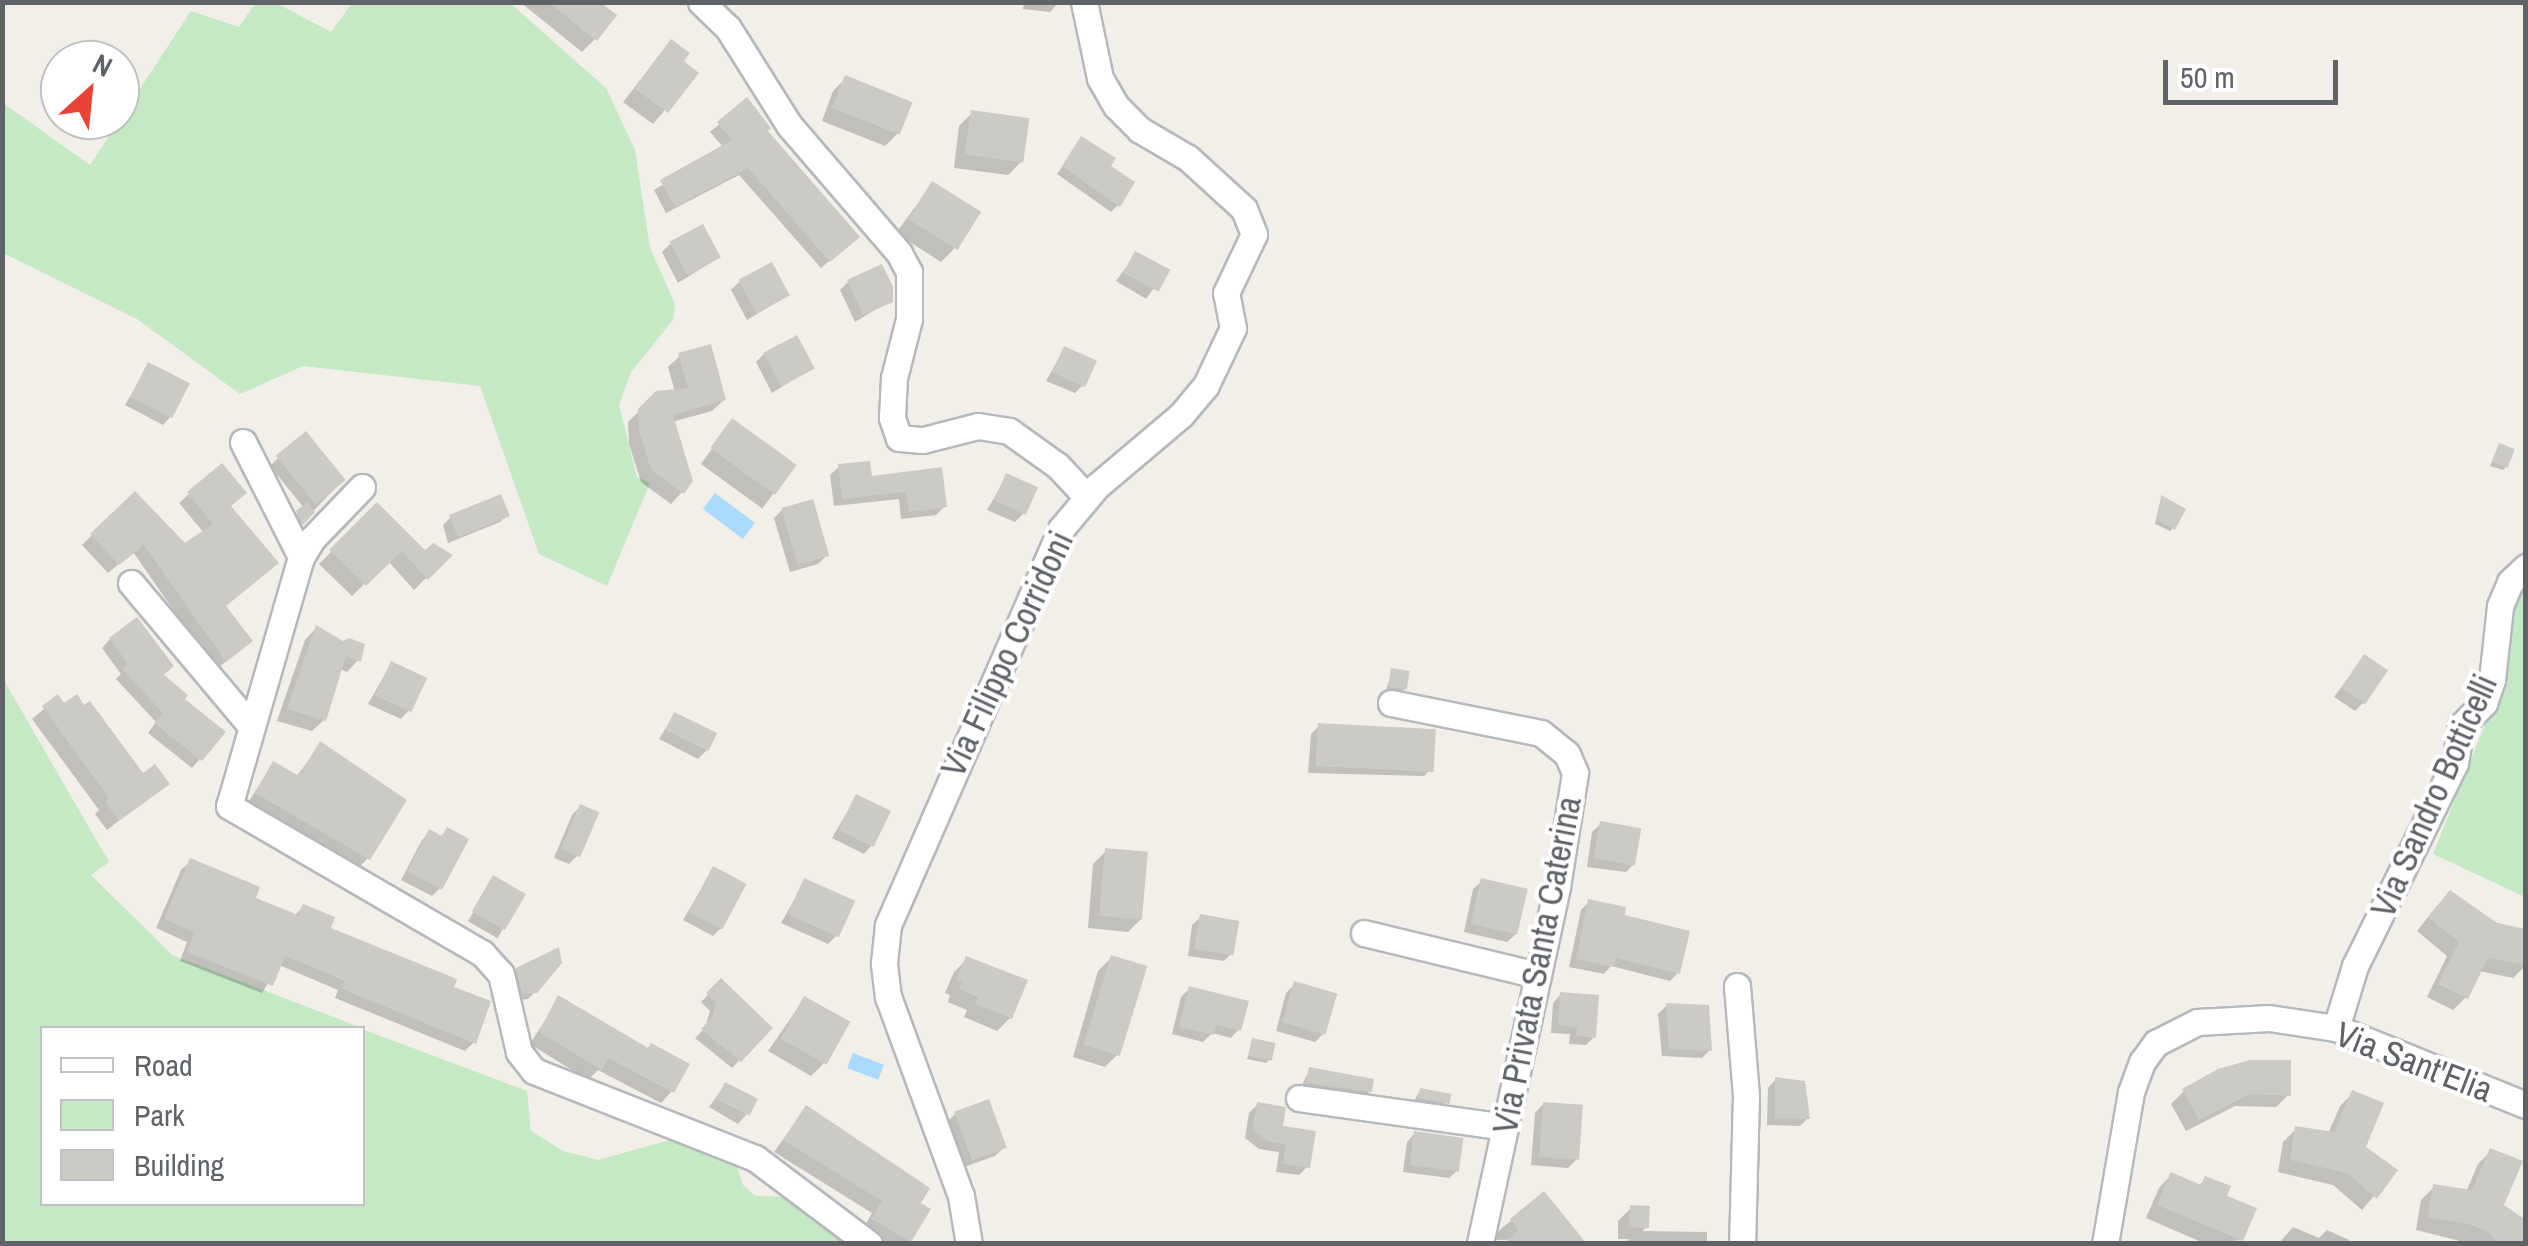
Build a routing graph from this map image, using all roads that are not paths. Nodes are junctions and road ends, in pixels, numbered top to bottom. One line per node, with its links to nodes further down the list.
1 (702, 2): 5 (street)
2 (1084, 2): 5 (street, Via Filippo Corridoni)
3 (242, 442): 6 (street)
4 (362, 487): 6 (street)
5 (1087, 497): 19 (street, Via Filippo Corridoni)
6 (301, 556): 10 (street)
7 (2526, 567): 14 (street, Via Sandro Botticelli)
8 (131, 583): 10 (street)
9 (1391, 702): 12 (street, Via Privata Santa Caterina)
10 (250, 725): 18 (street)
11 (1364, 933): 12 (street)
12 (1538, 975): 17 (street, Via Privata Santa Caterina)
13 (1738, 986): 21 (street)
14 (2336, 1028): 16 (street, Via Sant'Elia); 22 (street, Via Sant'Elia)
15 (1299, 1098): 17 (street)
16 (2526, 1105)
17 (1505, 1127): 20 (street, Via Privata Santa Caterina)
18 (868, 1244)
19 (969, 1244)
20 (1480, 1244)
21 (1742, 1244)
22 (2105, 1244)

